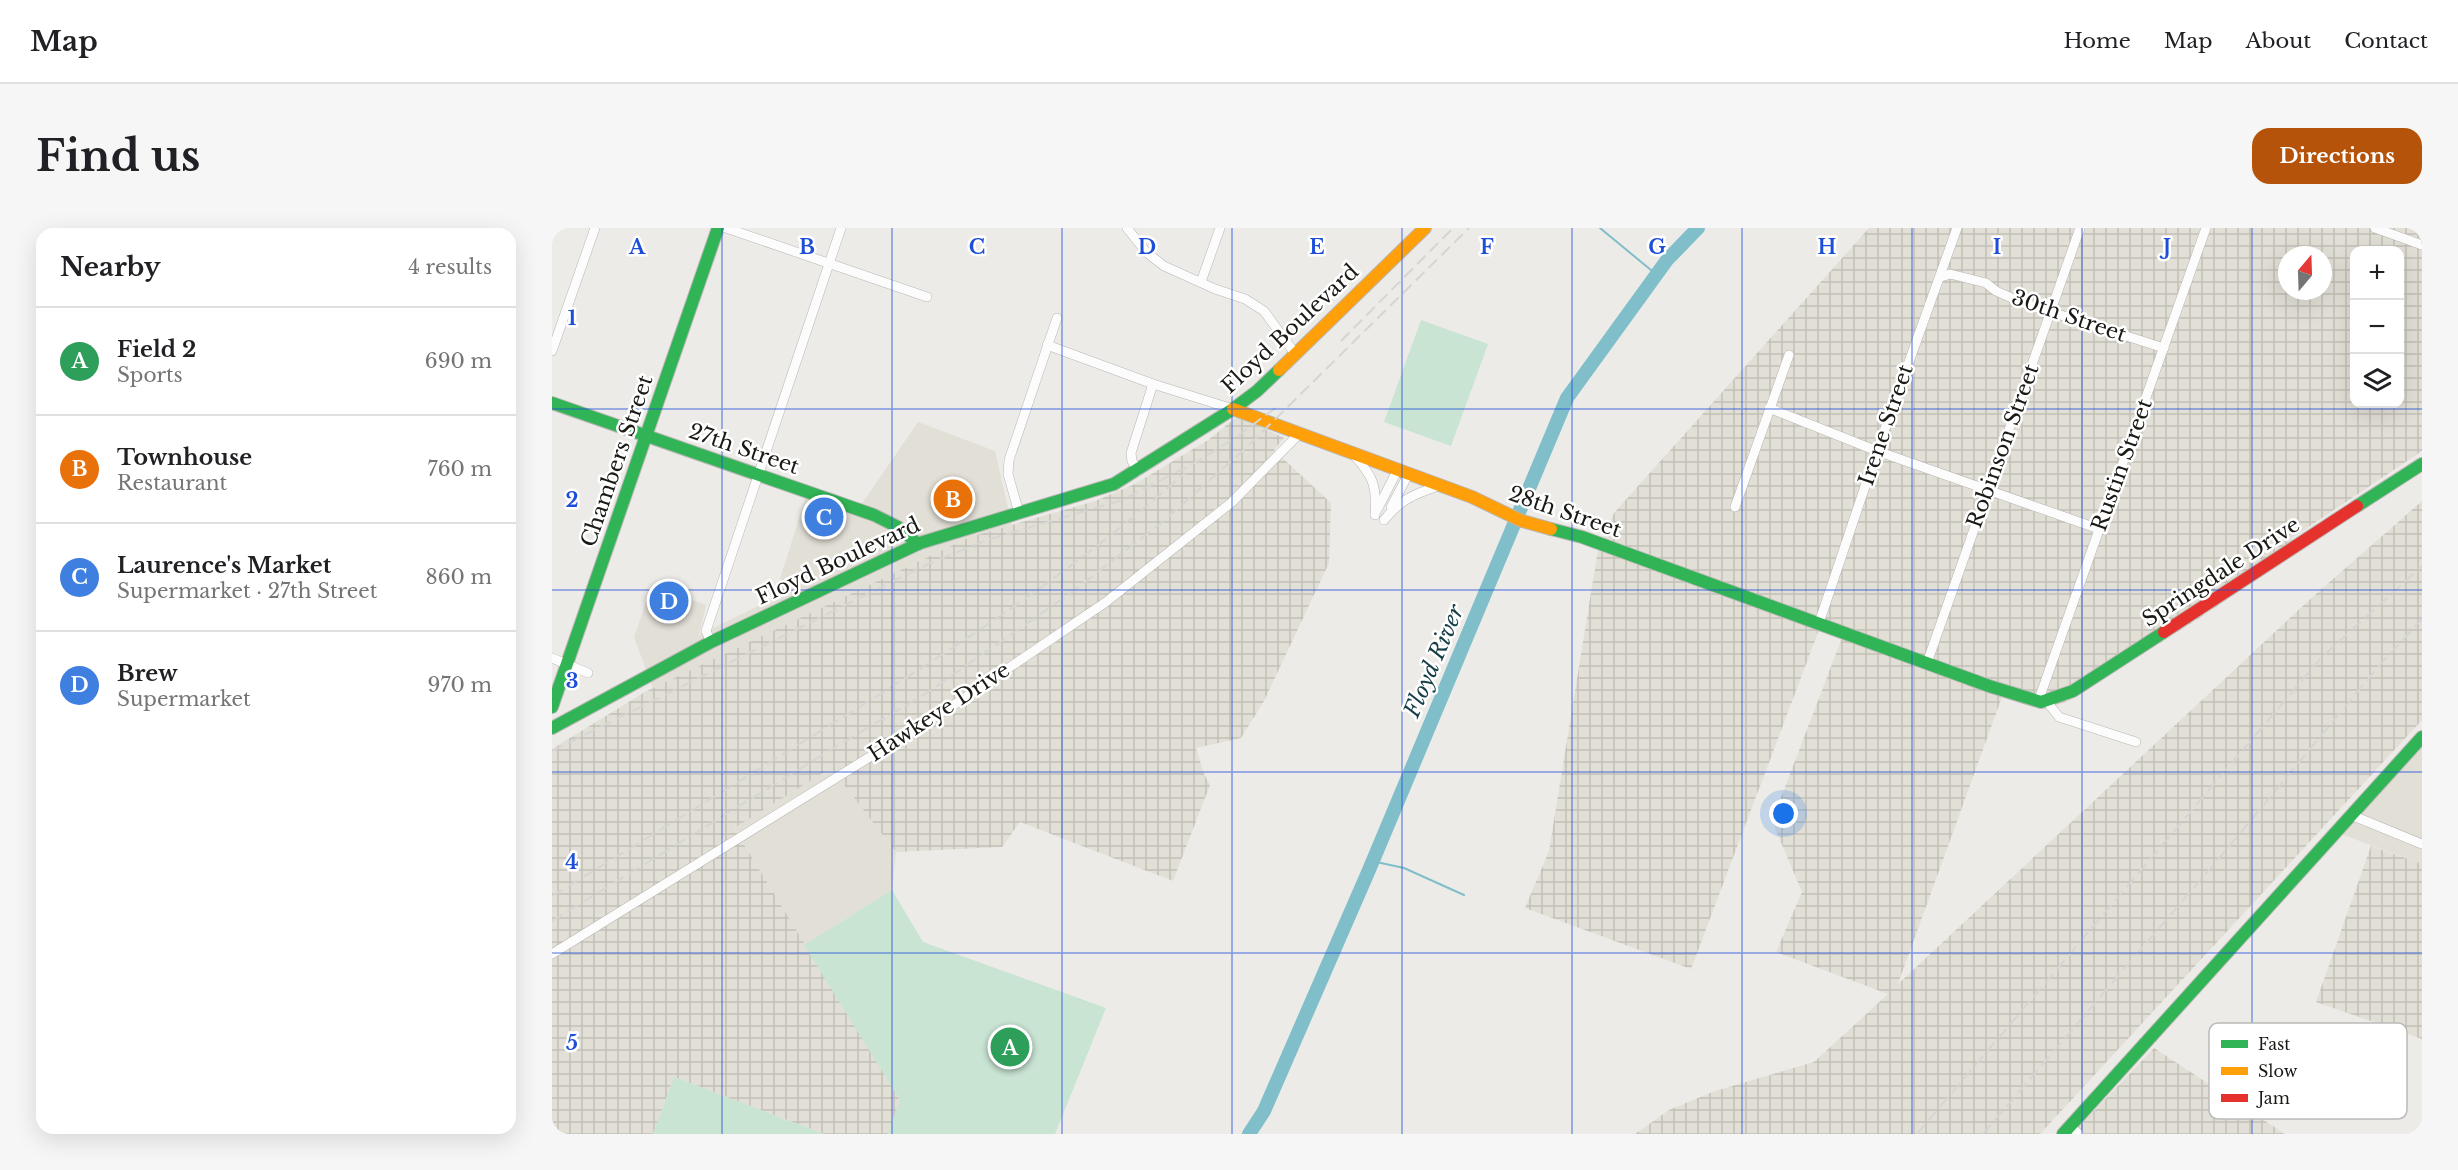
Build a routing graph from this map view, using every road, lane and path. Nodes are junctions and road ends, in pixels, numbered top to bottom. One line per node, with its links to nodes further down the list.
1 (595, 228): 21 (street)
2 (718, 228): 29 (main road, Chambers Street)
3 (726, 228): 13 (street)
4 (842, 228): 13 (street)
5 (1127, 228): 15 (street)
6 (1220, 228): 15 (street)
7 (1425, 228): 22 (main road, Floyd Boulevard)
8 (1957, 228): 14 (street, Irene Street)
9 (2080, 228): 17 (street, Robinson Street)
10 (2206, 228): 20 (street, Rustin Street)
11 (2375, 228): 12 (street)
12 (2422, 245)
13 (829, 263): 16 (street); 35 (street)
14 (1941, 277): 17 (street, 30th Street); 30 (street, Irene Street)
15 (1200, 282): 22 (street)
16 (927, 297)
17 (2052, 311): 20 (street, 30th Street); 37 (street, Robinson Street)
18 (1057, 318): 19 (street)
19 (1047, 345): 24 (street, 28th Street); 39 (street)
20 (2164, 348): 40 (street, Rustin Street)
21 (552, 351)
22 (1296, 355): 27 (main road, Floyd Boulevard)
23 (1789, 355): 26 (street)
24 (1153, 384): 27 (street, 28th Street); 33 (street)
25 (552, 403): 29 (main road, 27th Street)
26 (1769, 408): 30 (street); 38 (street)
27 (1233, 409): 28 (main road, 28th Street); 33 (main road, Floyd Boulevard)
28 (1300, 433): 31 (main road, 28th Street); 55 (street, Hawkeye Drive)
29 (646, 436): 35 (main road, 27th Street); 45 (main road, Chambers Street)
30 (1877, 451): 37 (street); 42 (street, Irene Street)
31 (1351, 453): 34 (main road, 28th Street); 34 (street)
32 (2422, 464): 48 (main road, Springdale Drive)
33 (1137, 471): 39 (main road, Floyd Boulevard)
34 (1403, 471): 36 (main road, 28th Street); 36 (street)
35 (758, 474): 41 (main road, 27th Street); 43 (street)
36 (1441, 486): 42 (main road, 28th Street)
37 (1988, 489): 40 (street); 46 (street, Robinson Street)
38 (1735, 507)
39 (1018, 513): 41 (main road, Floyd Boulevard)
40 (2099, 529): 48 (street, Rustin Street)
41 (918, 544): 43 (main road, Floyd Boulevard)
42 (1819, 623): 46 (main road, 28th Street)
43 (711, 642): 50 (main road, Floyd Boulevard)
44 (552, 658): 45 (street)
45 (566, 663): 47 (street); 49 (main road, Chambers Street)
46 (1927, 663): 48 (main road, 28th Street)
47 (588, 673)
48 (2042, 702): 52 (street)
49 (552, 706)
50 (552, 728)
51 (2422, 737): 53 (main road)
52 (2136, 742)
53 (2351, 815): 54 (street); 56 (main road)
54 (2422, 844)
55 (552, 954)
56 (2071, 1131)

